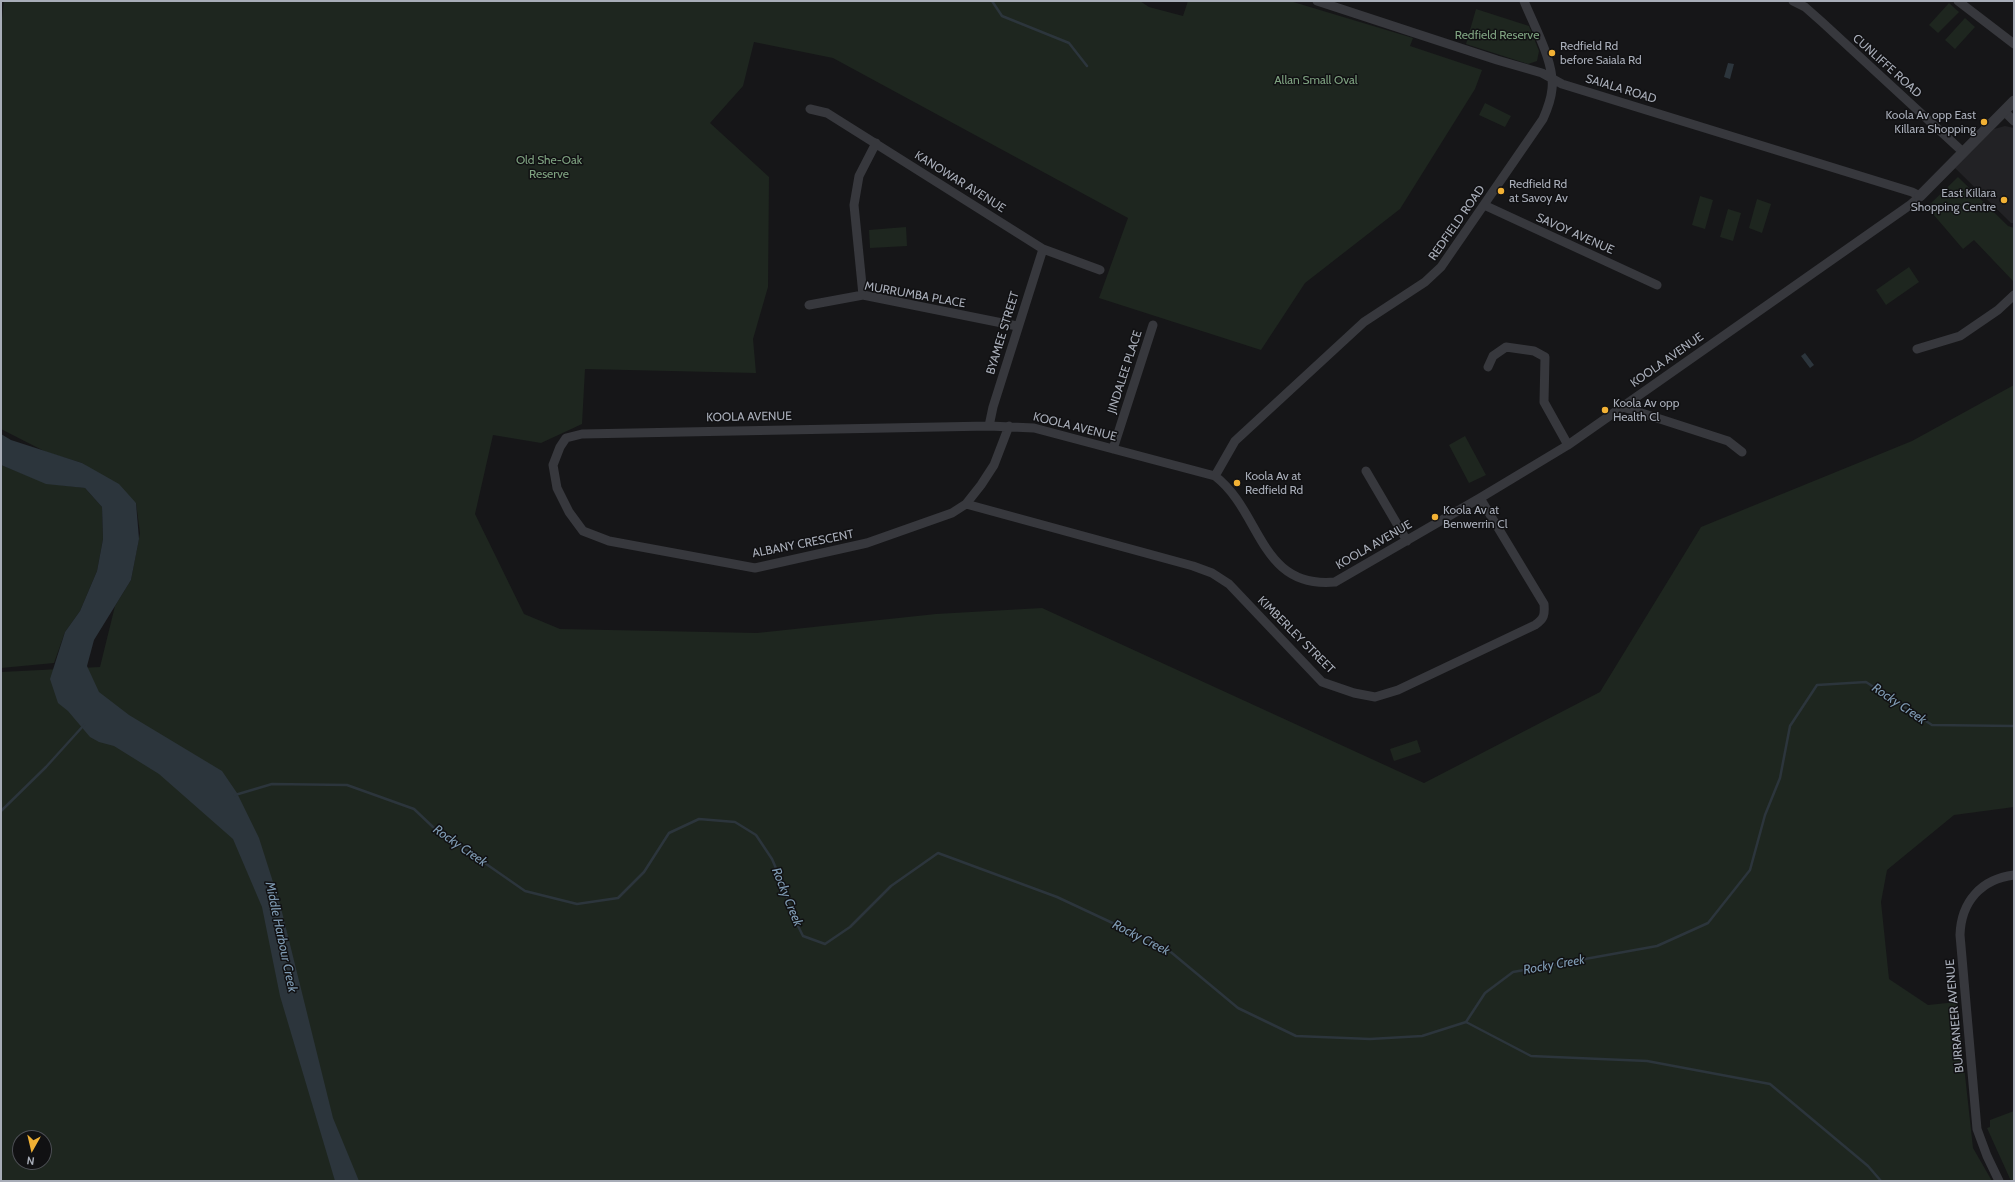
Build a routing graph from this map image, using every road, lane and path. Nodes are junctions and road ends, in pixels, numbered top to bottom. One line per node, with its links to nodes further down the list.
1 (1317, 1): 6 (street, SAIALA ROAD)
2 (1524, 1): 6 (street, REDFIELD ROAD)
3 (1793, 1): 12 (street, CUNLIFFE ROAD)
4 (1958, 1): 5 (street)
5 (2014, 44)
6 (1553, 78): 13 (street, SAIALA ROAD); 14 (street, REDFIELD ROAD)
7 (2014, 101): 9 (street, KOOLA AVENUE)
8 (810, 109): 11 (street, KANOWAR AVENUE)
9 (2004, 111): 10 (street); 12 (street, KOOLA AVENUE)
10 (2014, 122)
11 (876, 143): 15 (street, KANOWAR AVENUE); 19 (street)
12 (1963, 152): 13 (street, KOOLA AVENUE)
13 (1920, 196): 25 (street, KOOLA AVENUE)
14 (1484, 205): 17 (street, SAVOY AVENUE); 33 (street, REDFIELD ROAD)
15 (1043, 249): 16 (street, KANOWAR AVENUE); 22 (street, BYAMEE STREET)
16 (1100, 270)
17 (1657, 285)
18 (2014, 295): 23 (street)
19 (863, 296): 20 (street, MURRUMBA PLACE); 22 (street, MURRUMBA PLACE)
20 (808, 305)
21 (1153, 325): 30 (street, JINDALEE PLACE)
22 (1017, 326): 26 (street, BYAMEE STREET)
23 (1917, 349)
24 (1488, 367): 29 (street)
25 (1623, 407): 29 (street, KOOLA AVENUE); 31 (street)
26 (990, 426): 27 (street, KOOLA AVENUE); 28 (street, KOOLA AVENUE)
27 (1009, 426): 30 (street, KOOLA AVENUE); 35 (street, ALBANY CRESCENT)
28 (566, 438): 35 (street, ALBANY CRESCENT)
29 (1568, 445): 34 (street, KOOLA AVENUE)
30 (1113, 450): 33 (street, KOOLA AVENUE)
31 (1742, 452)
32 (1366, 471): 36 (street)
33 (1215, 476): 36 (street, KOOLA AVENUE)
34 (1480, 498): 35 (street, KIMBERLEY STREET); 36 (street, KOOLA AVENUE)
35 (966, 504)
36 (1407, 541)
37 (2014, 875): 38 (street, BURRANEER AVENUE)
38 (1999, 1181)

